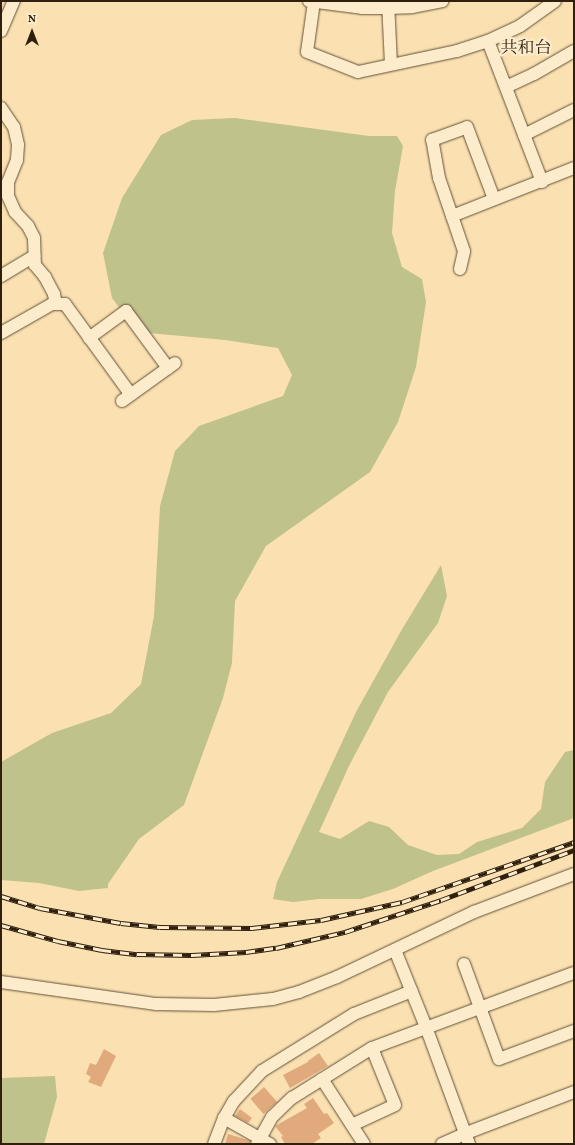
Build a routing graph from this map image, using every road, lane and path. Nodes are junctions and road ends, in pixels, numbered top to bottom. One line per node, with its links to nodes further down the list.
1 (14, 1): 6 (street)
2 (312, 1): 5 (street); 9 (street)
3 (442, 1): 5 (street)
4 (555, 1): 7 (street)
5 (388, 5): 9 (street)
6 (1, 31)
7 (488, 41): 9 (street); 10 (street)
8 (574, 50): 10 (street)
9 (391, 64)
10 (506, 87): 13 (street)
11 (1, 108): 18 (street)
12 (574, 110): 13 (street)
13 (524, 136): 15 (street)
14 (574, 168): 15 (street)
15 (542, 182): 16 (street)
16 (494, 199): 17 (street); 17 (street)
17 (452, 216): 19 (street)
18 (34, 256): 20 (street); 21 (street)
19 (460, 269)
20 (1, 276)
21 (56, 304): 22 (street); 23 (street)
22 (1, 333)
23 (89, 338): 23 (street)
24 (574, 874): 25 (street)
25 (395, 950): 28 (street); 29 (street)
26 (464, 964): 30 (street)
27 (574, 974): 30 (street)
28 (1, 982)
29 (412, 991): 31 (street); 36 (street)
30 (479, 1008): 31 (street); 32 (street)
31 (426, 1027): 33 (street); 38 (street)
32 (574, 1031)
33 (372, 1048): 34 (street); 37 (street)
34 (322, 1079): 37 (street); 39 (street)
35 (574, 1092): 38 (street)
36 (224, 1118): 39 (street); 40 (street)
37 (352, 1125): 42 (street)
38 (466, 1139): 43 (street)
39 (258, 1140): 41 (street)
40 (214, 1144)
41 (270, 1144)
42 (364, 1144)
43 (442, 1144)

